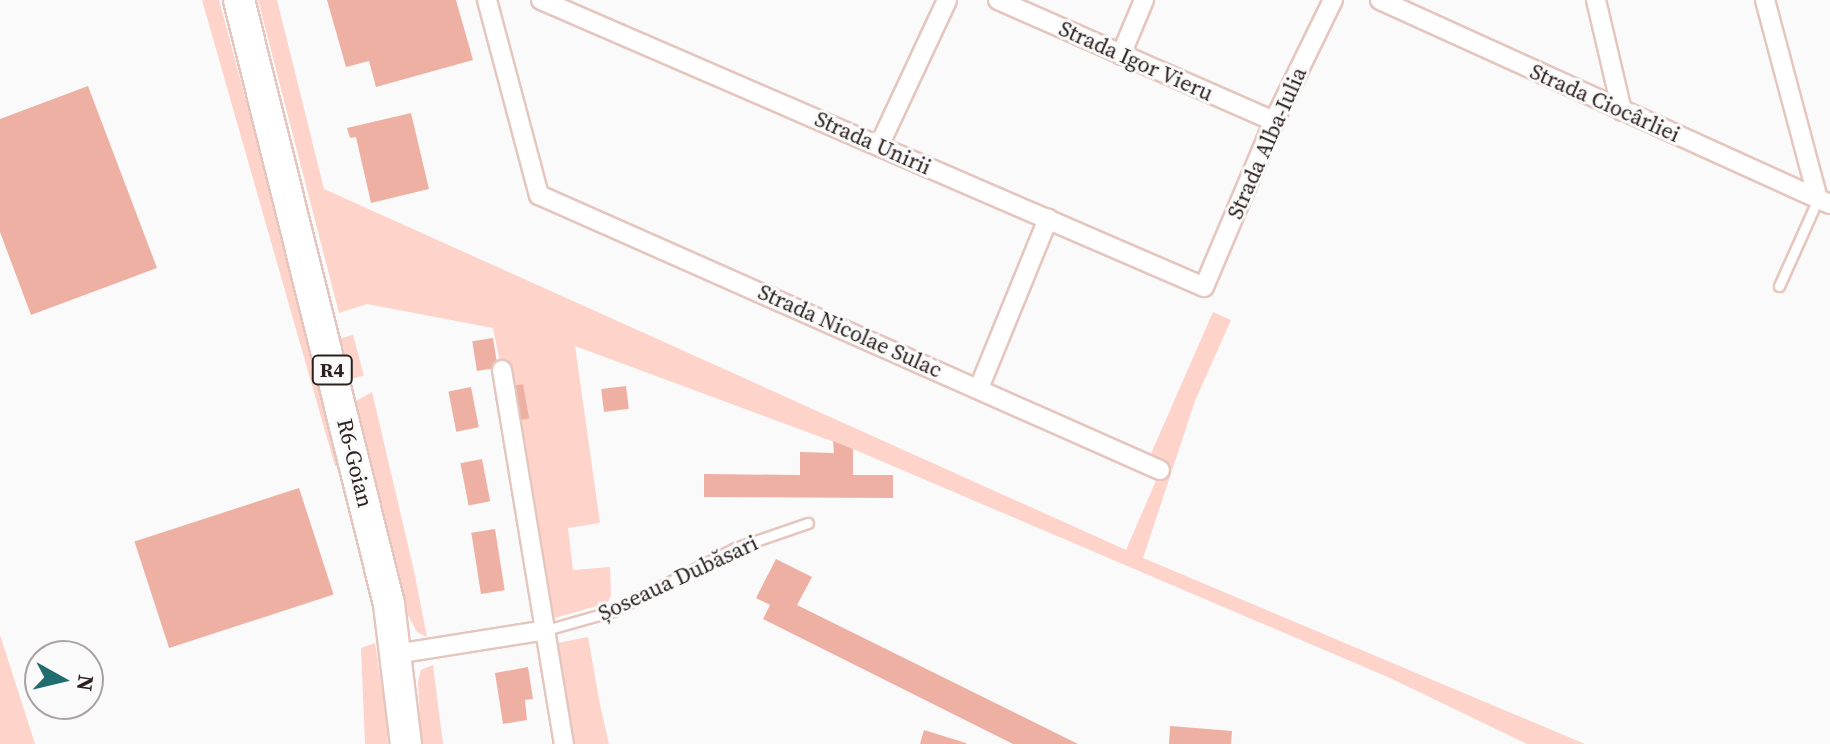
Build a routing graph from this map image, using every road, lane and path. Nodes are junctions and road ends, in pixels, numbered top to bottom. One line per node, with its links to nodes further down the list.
1 (239, 0): 24 (main road, R6-Goian / R4)
2 (487, 0): 20 (street, Strada Nicolae Sulac)
3 (541, 0): 14 (street, Strada Unirii)
4 (947, 0): 14 (street)
5 (998, 0): 11 (street, Strada Igor Vieru)
6 (1144, 0): 11 (street)
7 (1333, 0): 13 (street, Strada Alba-Iulia)
8 (1380, 0): 12 (street, Strada Ciocârliei)
9 (1596, 0): 12 (street)
10 (1765, 0): 15 (street)
11 (1121, 55): 13 (street, Strada Igor Vieru)
12 (1622, 111): 15 (street, Strada Ciocârliei)
13 (1274, 121): 18 (street, Strada Alba-Iulia)
14 (879, 146): 16 (street, Strada Unirii)
15 (1824, 201): 17 (lane)
16 (1048, 219): 18 (street, Strada Unirii); 20 (street)
17 (1779, 286)
18 (1204, 287)
19 (502, 370): 23 (street)
20 (979, 388): 21 (street, Strada Nicolae Sulac)
21 (1160, 470)
22 (808, 523): 23 (lane, Șoseaua Dubăsari)
23 (546, 630): 24 (street, Șoseaua Dubăsari); 26 (street)
24 (396, 654): 25 (main road, R6-Goian / R4)
25 (406, 744)
26 (564, 744)

